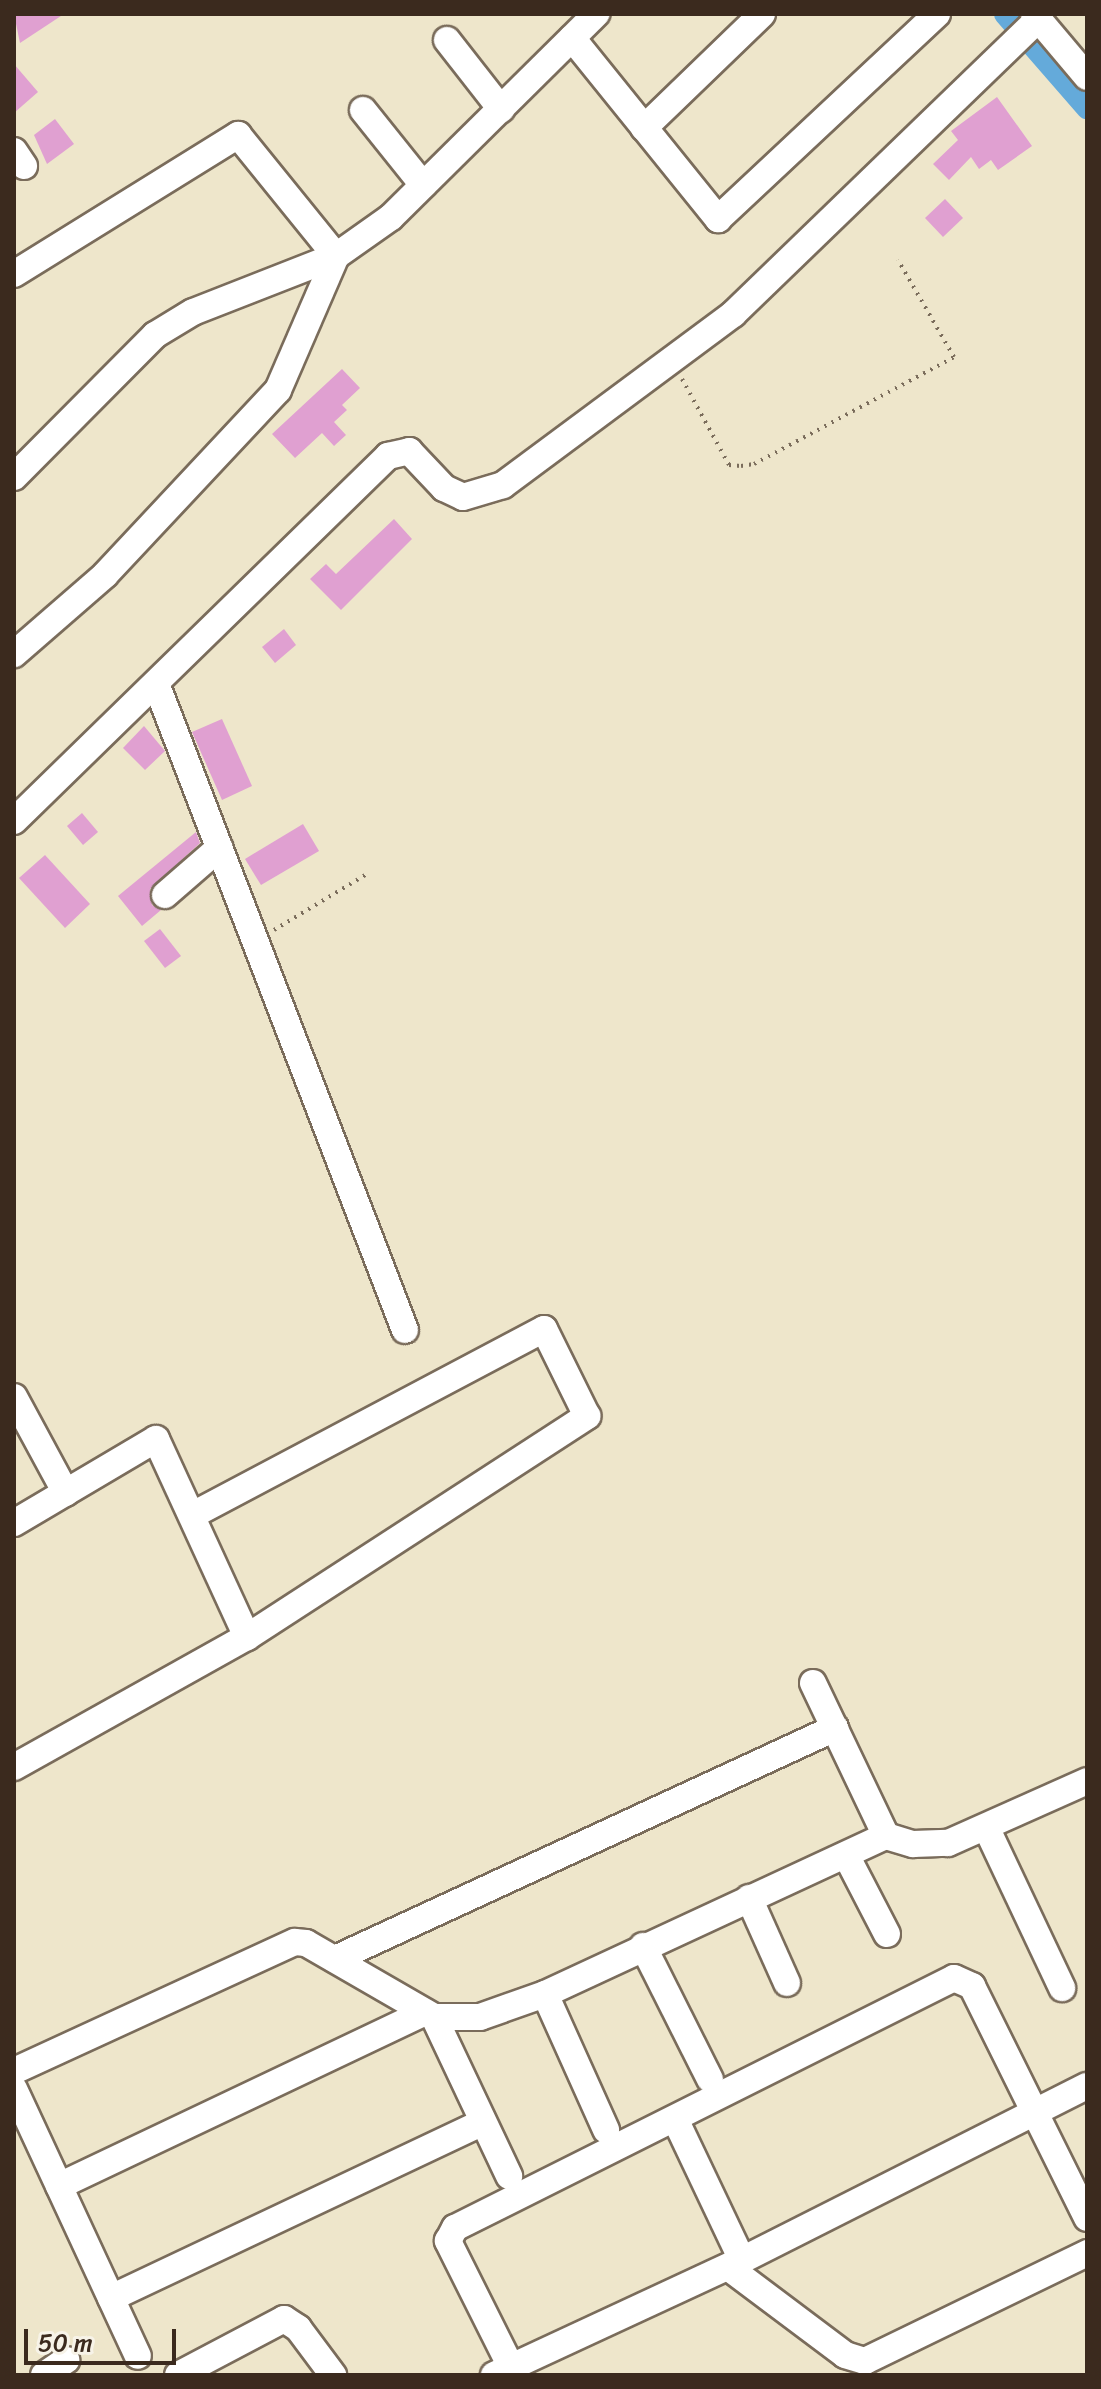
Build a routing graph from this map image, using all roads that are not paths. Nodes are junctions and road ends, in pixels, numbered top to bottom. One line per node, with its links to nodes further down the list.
1 (762, 14): 9 (street)
2 (937, 14): 9 (street)
3 (1034, 19): 6 (street); 15 (street)
4 (583, 23): 7 (street); 9 (street)
5 (447, 40): 7 (street)
6 (1087, 77)
7 (501, 109): 10 (street)
8 (363, 110): 10 (street)
9 (644, 128)
10 (423, 185): 11 (street)
11 (336, 256): 12 (street); 13 (street); 14 (street)
12 (14, 274)
13 (14, 477)
14 (14, 654)
15 (157, 686): 16 (street); 17 (street)
16 (14, 821)
17 (219, 848): 18 (street); 19 (street)
18 (165, 895)
19 (405, 1330)
20 (14, 1397): 21 (street)
21 (66, 1493): 22 (street); 23 (street)
22 (193, 1515): 24 (street); 24 (street)
23 (14, 1523)
24 (247, 1637): 27 (street)
25 (813, 1683): 26 (street)
26 (835, 1728): 30 (street); 35 (street)
27 (14, 1767)
28 (1086, 1783): 29 (street)
29 (987, 1829): 30 (street); 37 (street)
30 (886, 1836): 31 (street)
31 (846, 1855): 32 (street); 33 (street)
32 (749, 1898): 34 (street); 36 (street)
33 (887, 1934)
34 (643, 1946): 38 (street); 41 (street)
35 (335, 1959): 39 (street); 40 (street)
36 (787, 1983)
37 (1062, 1988)
38 (545, 1994): 39 (street); 47 (street)
39 (430, 2015): 46 (street); 49 (street)
40 (14, 2071)
41 (710, 2079)
42 (1087, 2086): 44 (street)
43 (14, 2089): 49 (street)
44 (1033, 2114): 45 (street); 50 (street); 52 (street)
45 (676, 2121): 52 (street); 56 (street)
46 (481, 2123): 48 (street); 53 (street)
47 (606, 2130)
48 (509, 2176)
49 (59, 2186): 53 (street)
50 (1087, 2218)
51 (1087, 2253): 52 (street)
52 (735, 2264): 56 (street)
53 (111, 2298): 54 (street)
54 (138, 2356)
55 (66, 2360): 57 (street)
56 (502, 2370)
57 (44, 2375)
58 (178, 2375): 59 (street)
59 (333, 2375)

